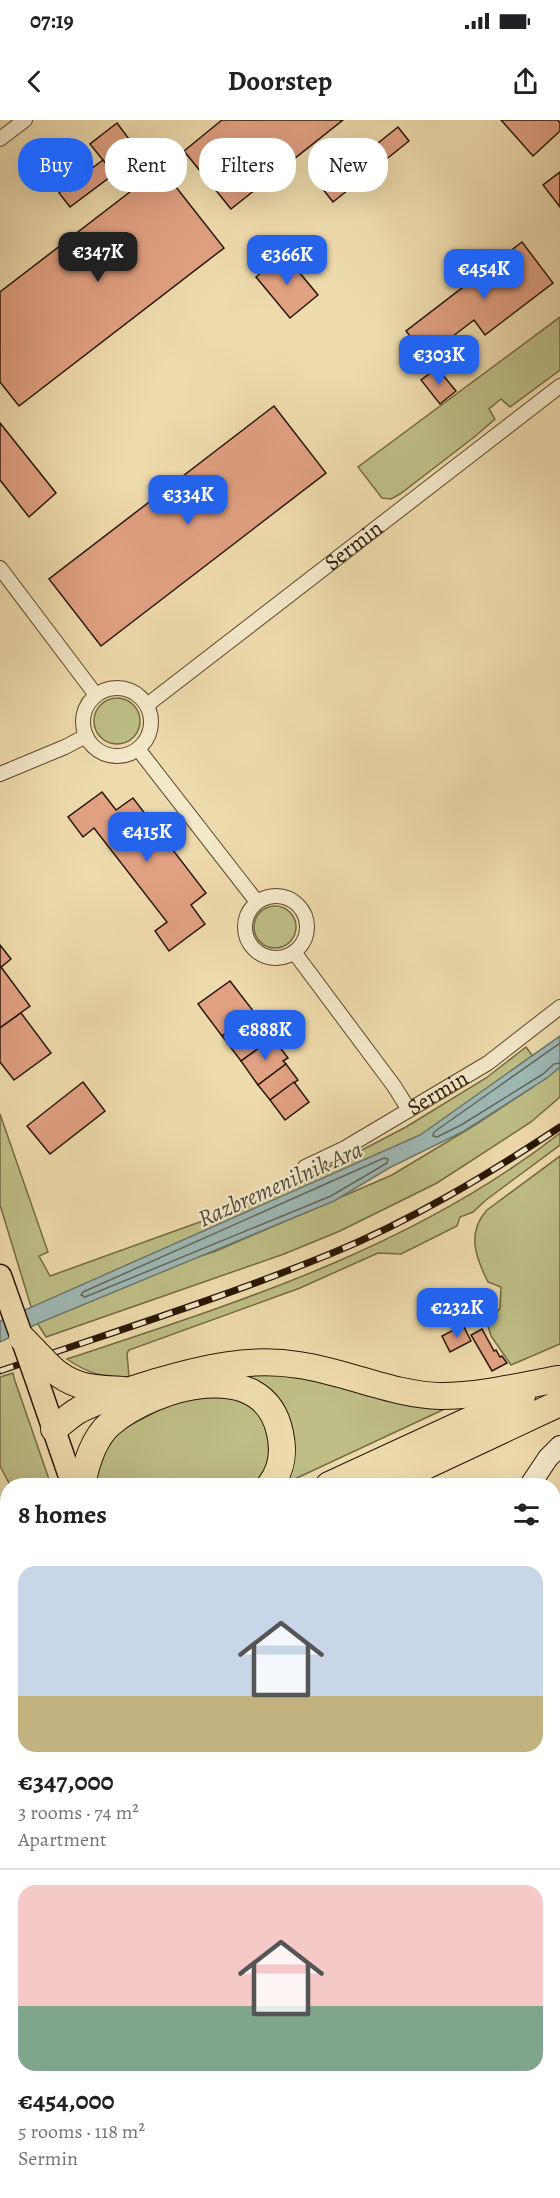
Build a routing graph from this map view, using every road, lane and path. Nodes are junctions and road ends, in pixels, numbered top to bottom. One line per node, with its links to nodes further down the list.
1 (25, 120): 2 (street)
2 (0, 140)
3 (560, 386): 6 (street, Sermin)
4 (0, 568): 5 (street)
5 (96, 695): 6 (street); 7 (street)
6 (147, 705): 8 (street)
7 (86, 735): 8 (street); 9 (street)
8 (138, 748): 10 (street)
9 (0, 774)
10 (257, 902): 11 (street); 11 (street)
11 (294, 952): 13 (street)
12 (560, 1007): 13 (street, Sermin)
13 (409, 1110): 14 (street, Sermin)
14 (305, 1167)
15 (0, 1277): 16 (main road)
16 (22, 1338): 17 (highway, bridge)
17 (42, 1370): 19 (highway); 21 (main road)
18 (559, 1387): 19 (highway); 26 (highway); 27 (highway)
19 (129, 1390): 21 (highway)
20 (109, 1424): 21 (highway); 24 (highway); 25 (highway)
21 (54, 1429): 23 (main road)
22 (560, 1446): 28 (street)
23 (71, 1478)
24 (83, 1478)
25 (275, 1478)
26 (345, 1478)
27 (397, 1478)
28 (535, 1478)

